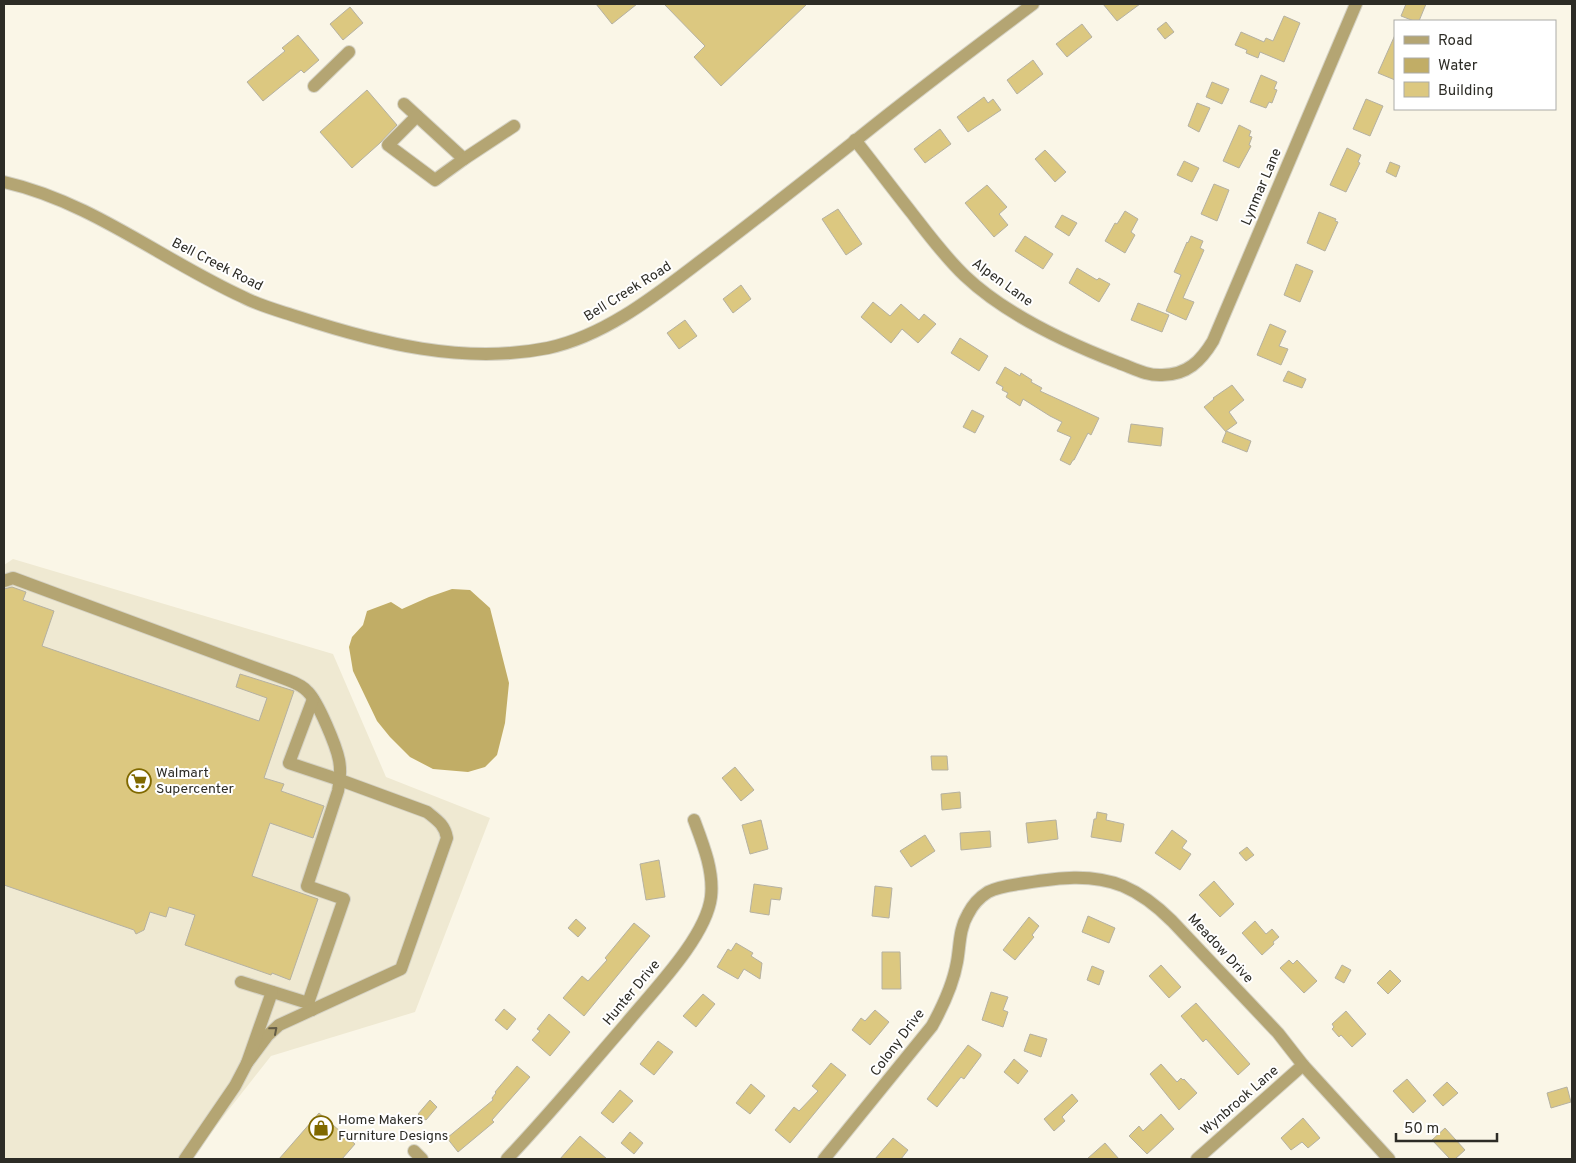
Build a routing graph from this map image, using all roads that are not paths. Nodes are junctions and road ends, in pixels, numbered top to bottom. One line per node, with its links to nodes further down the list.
1 (1033, 4): 8 (street, Bell Creek Road)
2 (1356, 4): 11 (street, Lynmar Lane)
3 (349, 52): 4 (street)
4 (314, 86)
5 (404, 104): 6 (street)
6 (417, 116): 9 (street); 9 (street)
7 (514, 126): 9 (street)
8 (855, 140): 10 (street, Bell Creek Road); 11 (street, Alpen Lane)
9 (464, 159)
10 (4, 182)
11 (1182, 372)
12 (4, 581): 13 (street)
13 (314, 699): 14 (street); 14 (street)
14 (340, 780): 19 (street); 19 (street)
15 (694, 820): 23 (street, Hunter Drive)
16 (976, 903): 21 (street, Meadow Drive); 24 (street, Colony Drive)
17 (240, 982): 18 (street)
18 (272, 992): 19 (street); 20 (street)
19 (310, 1007): 20 (street, one-way to 19)
20 (247, 1063): 22 (street)
21 (1303, 1065): 25 (street, Wynbrook Lane); 26 (street, Meadow Drive)
22 (185, 1159)
23 (507, 1159)
24 (824, 1159)
25 (1197, 1159)
26 (1389, 1159)

